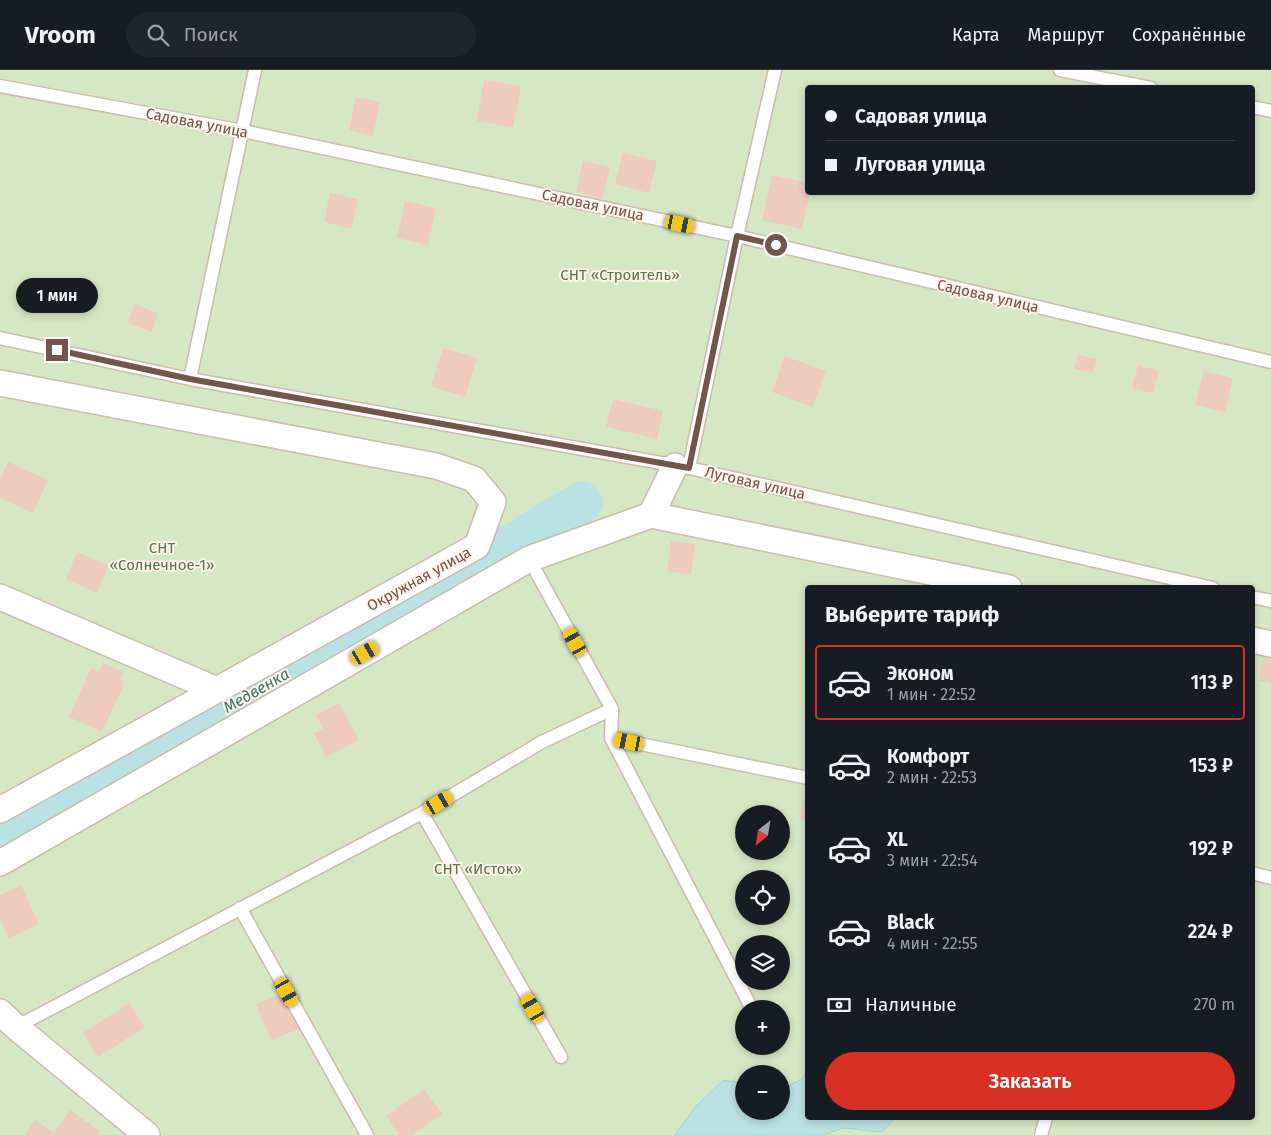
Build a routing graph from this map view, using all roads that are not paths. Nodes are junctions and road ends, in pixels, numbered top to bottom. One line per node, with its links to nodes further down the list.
1 (255, 70): 8 (lane)
2 (775, 70): 9 (lane)
3 (1060, 70): 4 (lane)
4 (1136, 85)
5 (0, 86): 8 (lane, Садовая улица)
6 (1255, 108): 7 (lane)
7 (1271, 111)
8 (243, 131): 9 (lane, Садовая улица); 12 (lane)
9 (737, 236): 11 (lane, Садовая улица); 14 (lane)
10 (0, 338): 12 (lane, Луговая улица)
11 (1271, 362)
12 (190, 379): 14 (lane, Луговая улица)
13 (1, 386): 24 (street, Окружная улица)
14 (682, 467): 15 (street); 18 (lane, Луговая улица)
15 (651, 516): 16 (street); 17 (street)
16 (529, 559): 25 (lane); 30 (street)
17 (994, 585)
18 (1200, 585)
19 (0, 597): 24 (street)
20 (1255, 597): 21 (lane)
21 (1271, 601)
22 (1255, 641): 23 (street)
23 (1271, 644)
24 (217, 690): 28 (street, Окружная улица)
25 (612, 709): 26 (lane); 29 (lane)
26 (611, 738): 27 (lane); 34 (lane)
27 (805, 777)
28 (0, 810)
29 (422, 813): 33 (lane); 36 (lane)
30 (0, 863)
31 (1255, 874): 32 (lane)
32 (1271, 878)
33 (240, 908): 35 (lane); 39 (lane)
34 (747, 1000)
35 (8, 1020): 38 (street)
36 (561, 1057)
37 (1045, 1120): 40 (lane)
38 (147, 1135)
39 (367, 1135)
40 (1041, 1135)

